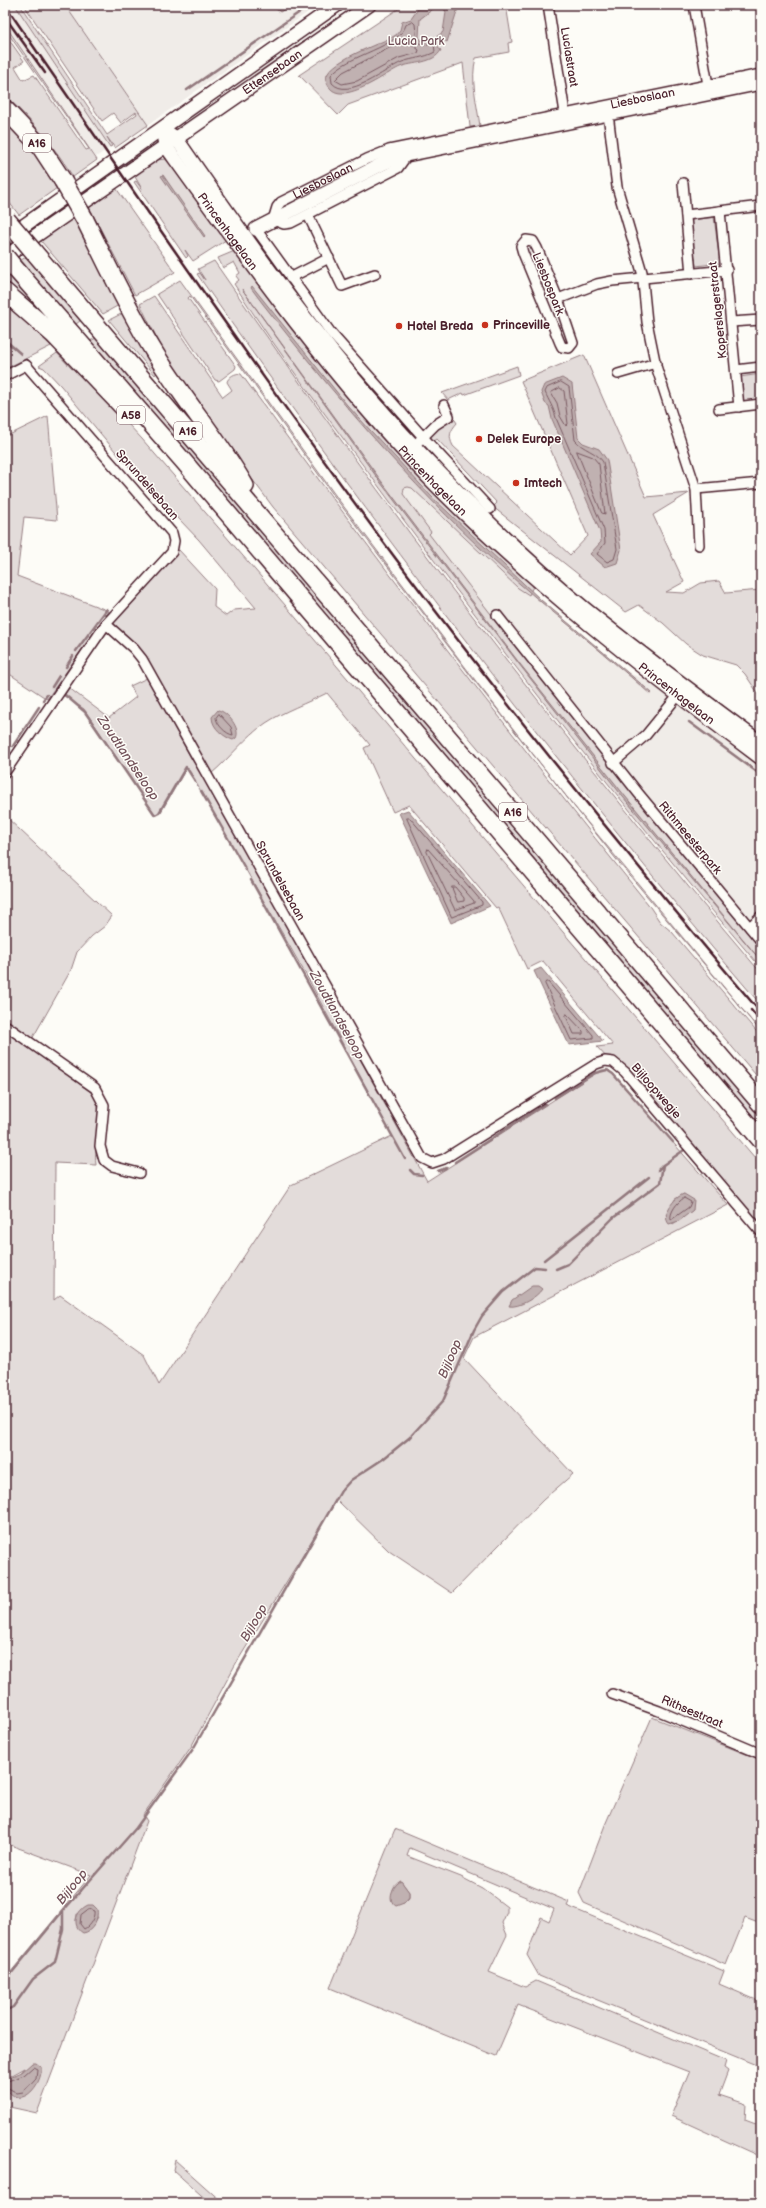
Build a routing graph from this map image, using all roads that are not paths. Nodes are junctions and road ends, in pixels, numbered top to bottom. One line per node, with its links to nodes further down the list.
1 (337, 5): 12 (main road, Ettensebaan)
2 (369, 5): 14 (main road, Ettensebaan)
3 (548, 5): 9 (street, Luciastraat)
4 (694, 5): 7 (street)
5 (761, 74): 7 (street, Liesboslaan)
6 (761, 82): 10 (main road, Liesboslaan)
7 (708, 84): 9 (street, Liesboslaan)
8 (5, 109): 50 (highway, A16, bridge)
9 (565, 113): 11 (street, Liesboslaan)
10 (608, 114): 11 (main road, Liesboslaan); 31 (street)
11 (524, 126): 13 (main road, Liesboslaan)
12 (162, 129): 14 (main road); 24 (main road, Ettensebaan)
13 (477, 136): 15 (main road, Liesboslaan); 22 (street, Liesboslaan)
14 (171, 142): 26 (main road, Ettensebaan); 46 (main road, Princenhagelaan)
15 (408, 154): 19 (street, Liesboslaan); 22 (main road, Liesboslaan)
16 (683, 183): 20 (street)
17 (761, 206): 18 (street)
18 (720, 211): 20 (street); 27 (street, Koperslagerstraat)
19 (308, 215): 22 (street, Liesboslaan); 25 (street)
20 (686, 215): 29 (street)
21 (6, 219): 50 (highway, A16, bridge)
22 (273, 220): 23 (main road, Liesboslaan)
23 (256, 229): 30 (street, Princenhagelaan)
24 (5, 238)
25 (329, 258): 28 (street); 30 (street)
26 (8, 260): 36 (highway, A16)
27 (727, 270): 29 (street, Liesbospark); 35 (street, Koperslagerstraat)
28 (376, 274)
29 (691, 274): 31 (street, Liesbospark)
30 (290, 278): 46 (street, Princenhagelaan)
31 (642, 278): 33 (street, Liesbospark); 37 (street)
32 (5, 292): 36 (highway)
33 (558, 299): 33 (street, Liesbospark)
34 (761, 320): 35 (street)
35 (732, 322): 39 (street, Koperslagerstraat)
36 (59, 330): 64 (highway, A16)
37 (656, 363): 40 (street); 48 (street)
38 (761, 367): 39 (street)
39 (736, 370): 44 (street, Koperslagerstraat)
40 (618, 374)
41 (5, 376): 53 (street, Sprundelsebaan)
42 (761, 404): 44 (street)
43 (444, 405): 46 (street, Princenhagelaan)
44 (739, 407): 45 (street)
45 (719, 409)
46 (414, 446): 49 (street, Princenhagelaan); 54 (main road, Princenhagelaan)
47 (761, 483): 48 (street)
48 (696, 489): 51 (street)
49 (490, 509)
50 (265, 521): 63 (highway, A16)
51 (699, 545)
52 (497, 615): 57 (street, Rithmeesterpark)
53 (106, 624): 58 (street, Sprundelsebaan); 65 (street, Sprundelsebaan)
54 (682, 691): 55 (main road, Princenhagelaan); 56 (main road, Princenhagelaan); 57 (street)
55 (761, 743)
56 (761, 758)
57 (613, 763): 60 (street, Rithmeesterpark)
58 (5, 772)
59 (761, 916): 60 (street)
60 (750, 927): 61 (street, Rithmeesterpark)
61 (761, 941)
62 (5, 1025): 66 (street)
63 (761, 1104)
64 (761, 1140)
65 (422, 1158): 67 (street, Bijloopwegje)
66 (139, 1173)
67 (761, 1232)
68 (612, 1694): 69 (street, Rithsestraat)
69 (761, 1754)

